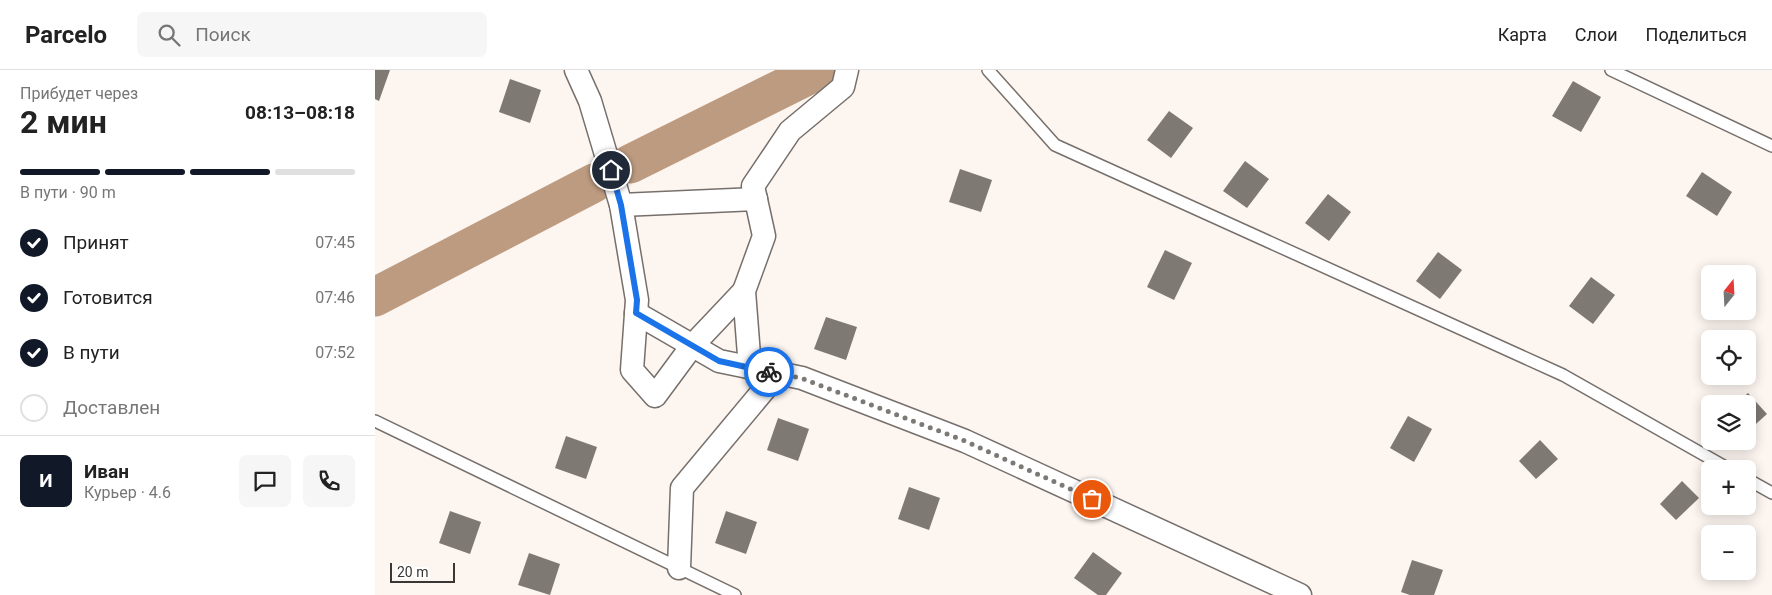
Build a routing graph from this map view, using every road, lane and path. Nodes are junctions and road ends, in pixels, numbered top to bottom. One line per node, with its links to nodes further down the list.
1 (576, 70): 7 (street)
2 (847, 70): 6 (street)
3 (988, 70): 14 (lane)
4 (1611, 70): 5 (lane)
5 (1772, 146)
6 (756, 200): 7 (street); 8 (street)
7 (621, 205): 9 (street)
8 (744, 292): 10 (street); 11 (street)
9 (636, 313): 10 (street); 10 (street)
10 (692, 346): 11 (street)
11 (750, 368): 12 (street)
12 (777, 373): 17 (street); 19 (street)
13 (375, 421): 17 (lane)
14 (1713, 460)
15 (1756, 484): 16 (lane)
16 (1772, 493)
17 (679, 568): 18 (lane)
18 (735, 595)
19 (1300, 595)

